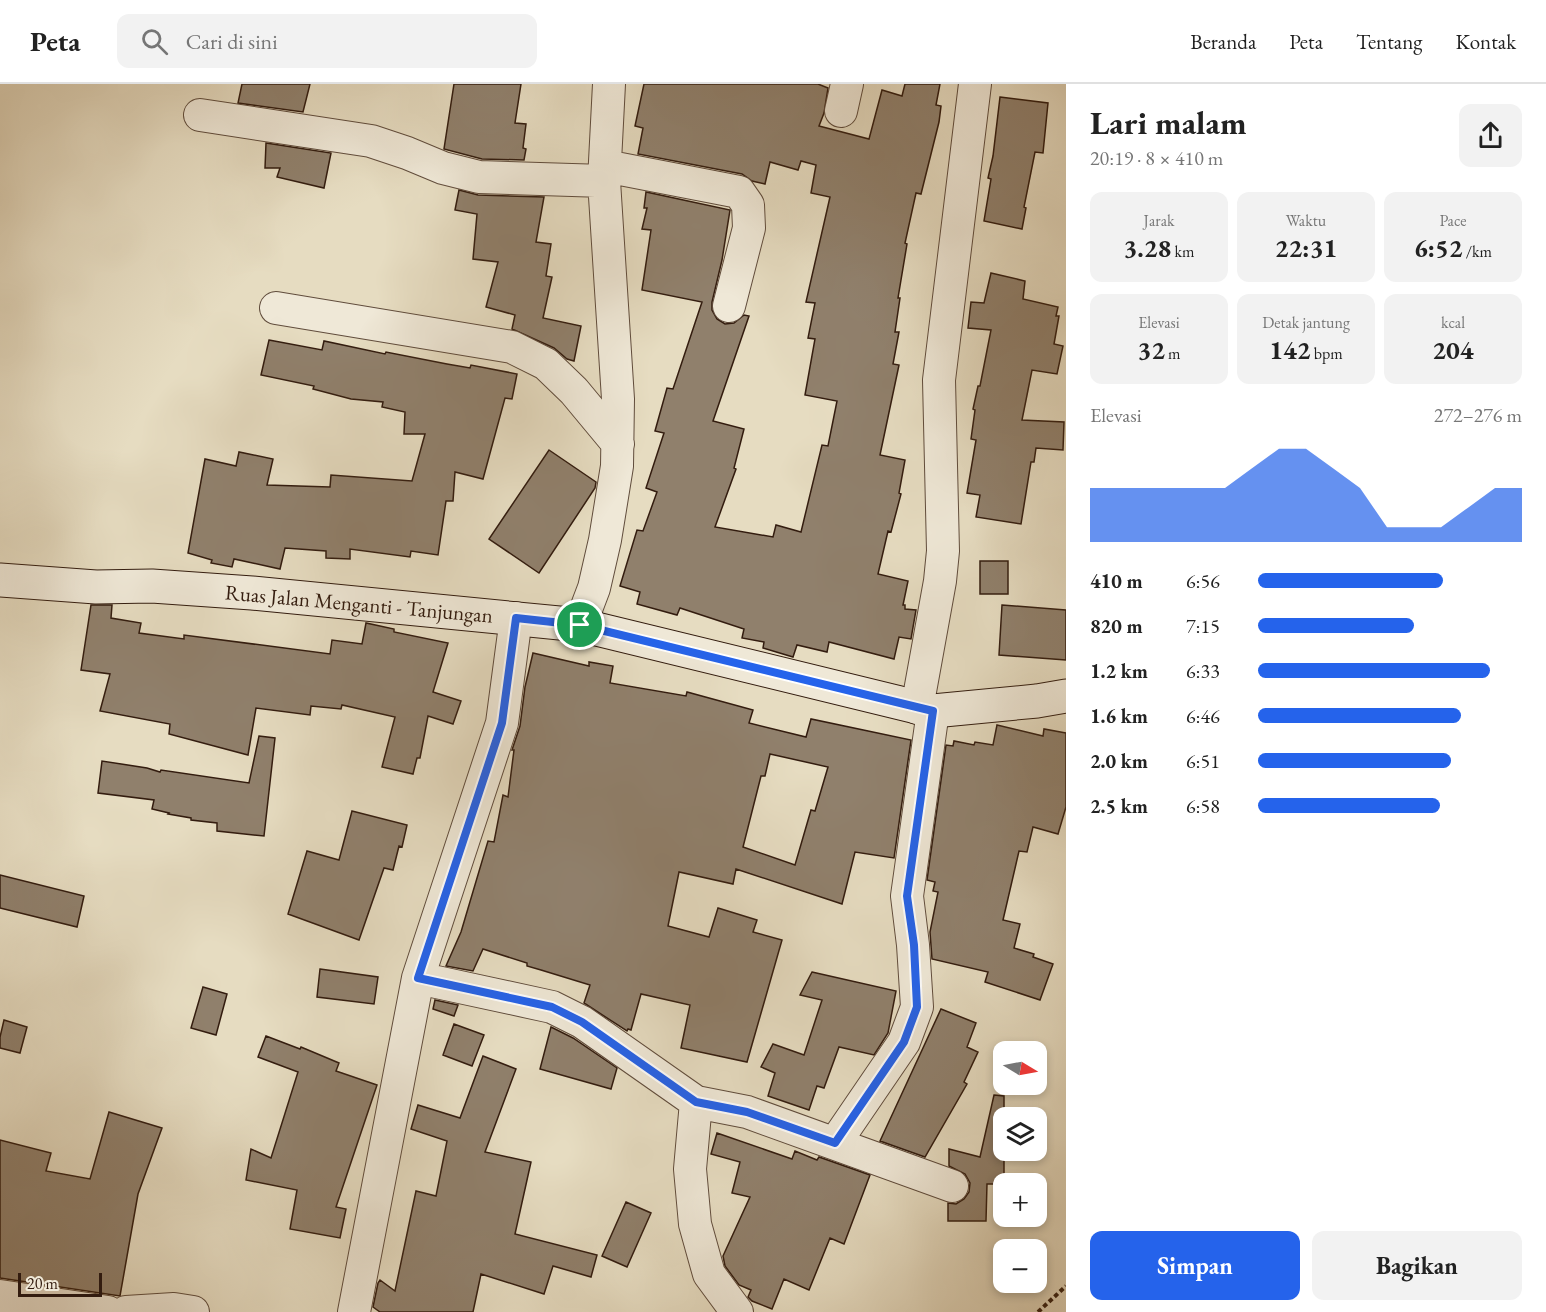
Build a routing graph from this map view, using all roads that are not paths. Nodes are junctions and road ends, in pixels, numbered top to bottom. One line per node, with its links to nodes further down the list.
1 (609, 84): 4 (street)
2 (975, 84): 12 (street)
3 (200, 115): 4 (street)
4 (604, 173): 5 (street); 7 (street)
5 (729, 306)
6 (276, 308): 7 (street)
7 (618, 444): 10 (street)
8 (0, 580): 9 (main road, Ruas Jalan Menganti - Tanjungan)
9 (516, 618): 10 (main road, Ruas Jalan Menganti - Tanjungan); 13 (street)
10 (580, 625): 12 (main road, Ruas Jalan Menganti - Tanjungan)
11 (1066, 696): 12 (main road, Ruas Jalan Menganti - Tanjungan)
12 (925, 709): 15 (street)
13 (418, 978): 14 (street); 21 (street)
14 (696, 1102): 15 (street); 22 (street)
15 (835, 1143): 16 (street)
16 (952, 1186)
17 (0, 1296): 18 (street)
18 (108, 1312)
19 (126, 1312): 20 (street)
20 (193, 1312)
21 (354, 1312)
22 (737, 1312)

